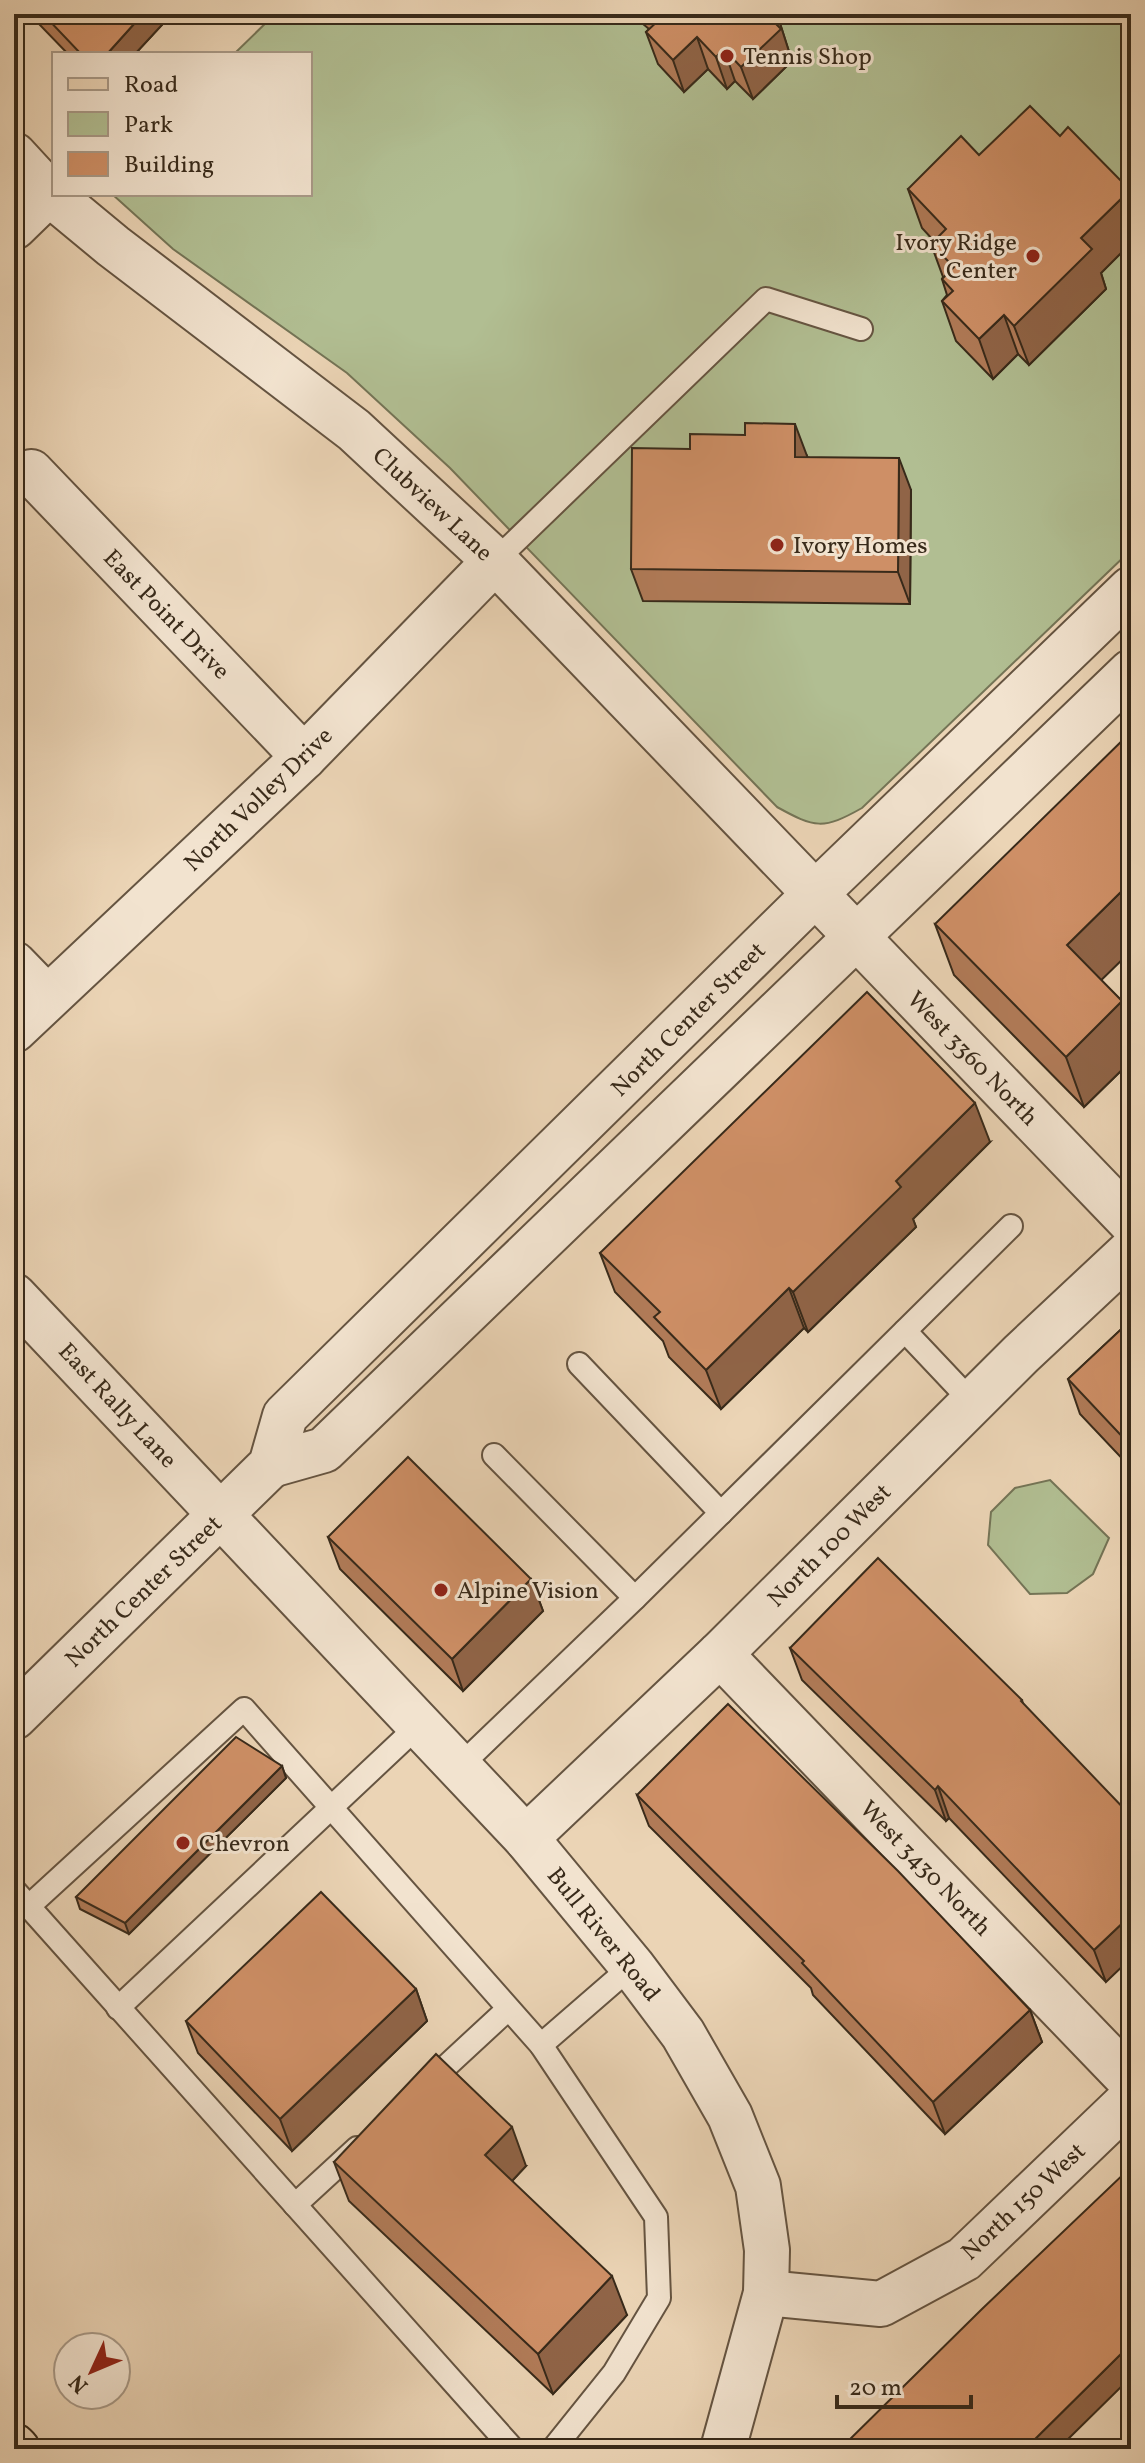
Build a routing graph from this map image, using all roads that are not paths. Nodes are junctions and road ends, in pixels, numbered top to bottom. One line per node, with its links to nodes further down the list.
1 (14, 155): 2 (street, Clubview Lane)
2 (49, 193): 3 (street, Clubview Lane); 5 (street)
3 (52, 195)
4 (53, 196): 8 (street, Clubview Lane)
5 (14, 227)
6 (861, 329): 8 (lane)
7 (31, 472): 11 (street, East Point Drive)
8 (495, 561): 11 (street, North Volley Drive); 12 (street, Clubview Lane)
9 (1131, 589): 12 (street, North Center Street)
10 (1131, 672): 13 (street, North Center Street)
11 (304, 757): 15 (street, North Volley Drive)
12 (814, 895): 13 (street, West 3360 North); 25 (street, North Center Street)
13 (855, 938): 17 (street, West 3360 North); 25 (street, North Center Street)
14 (14, 964): 15 (street)
15 (47, 998): 16 (street, North Volley Drive)
16 (14, 1030)
17 (1131, 1222)
18 (1011, 1226): 21 (lane)
19 (1131, 1251): 23 (street, North 100 West)
20 (14, 1296): 27 (street, East Rally Lane)
21 (905, 1331): 23 (lane); 26 (lane)
22 (579, 1364): 26 (lane)
23 (972, 1402): 29 (street, North 100 West)
24 (494, 1455): 28 (lane)
25 (271, 1465): 27 (street, North Center Street)
26 (721, 1513): 28 (lane)
27 (221, 1515): 30 (street, North Center Street); 31 (street, Bull River Road)
28 (635, 1598): 32 (lane)
29 (720, 1654): 34 (street, North 100 West); 40 (street, West 3430 North)
30 (14, 1717)
31 (420, 1724): 32 (street, Bull River Road); 33 (lane)
32 (459, 1767): 34 (street, Bull River Road)
33 (330, 1806): 35 (lane); 37 (lane); 38 (lane)
34 (526, 1838): 36 (street, Bull River Road)
35 (21, 1899): 37 (lane)
36 (632, 1966): 39 (lane); 45 (street, Bull River Road)
37 (118, 2008): 44 (lane)
38 (508, 2009): 39 (lane); 42 (lane)
39 (541, 2045): 47 (lane)
40 (1131, 2081)
41 (1131, 2099): 45 (street, North 150 West)
42 (407, 2102)
43 (374, 2133): 44 (lane)
44 (295, 2205): 46 (lane)
45 (766, 2293): 48 (street, Bull River Road)
46 (513, 2449)
47 (553, 2449)
48 (723, 2449)

